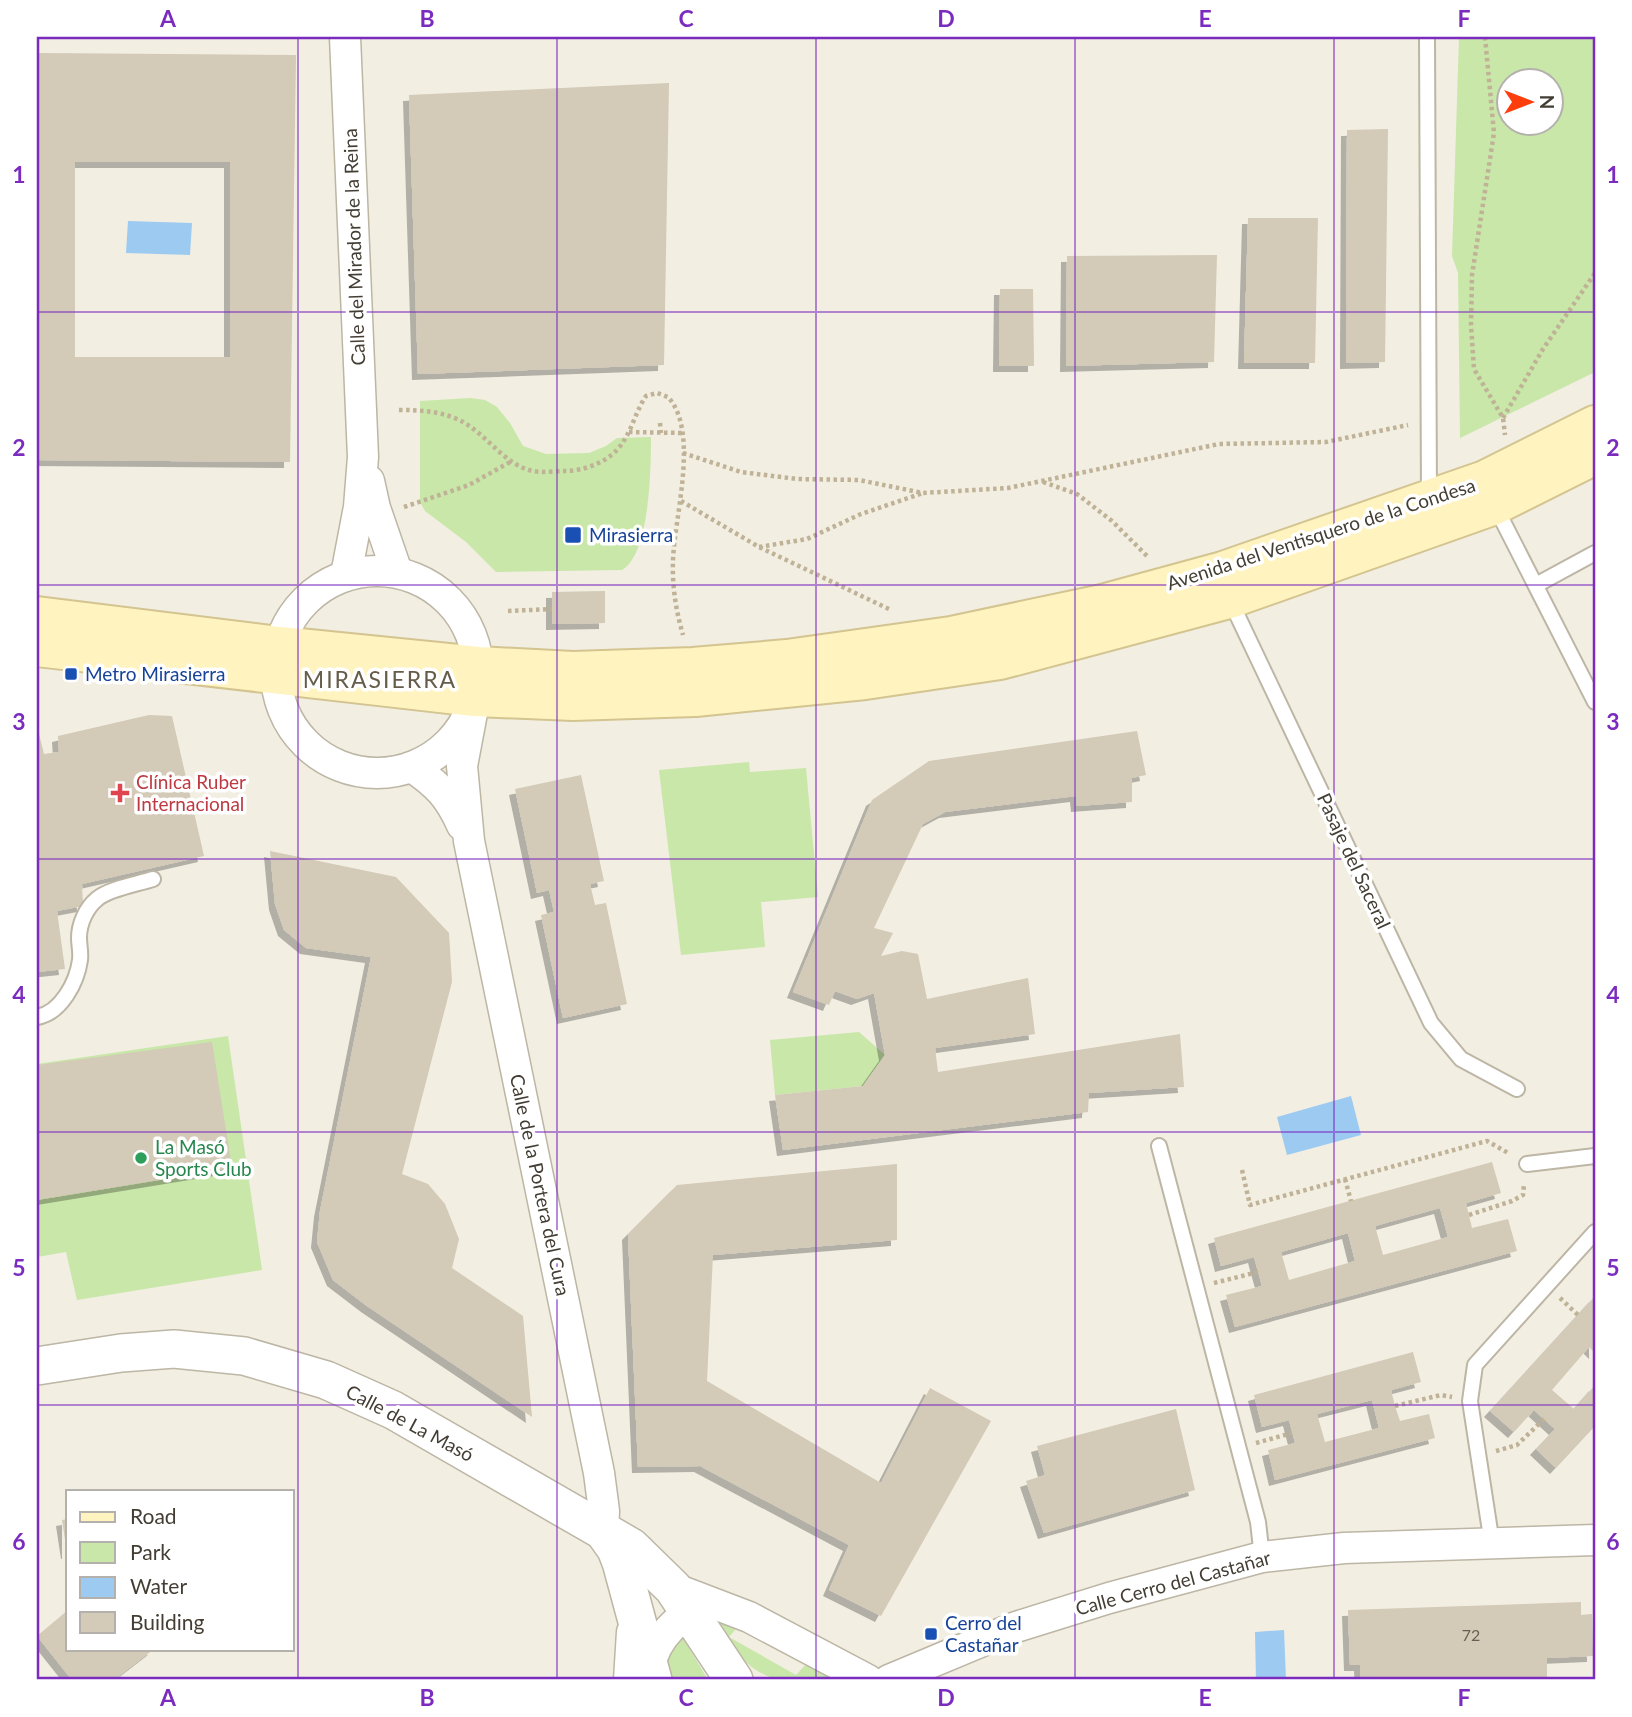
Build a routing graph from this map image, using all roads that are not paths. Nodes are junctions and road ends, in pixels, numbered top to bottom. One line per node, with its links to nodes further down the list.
1 (345, 37): 5 (street, Calle del Mirador de la Reina)
2 (1427, 37): 6 (lane)
3 (1595, 425): 6 (main road, Avenida del Ventisquero de la Condesa)
4 (1595, 455): 7 (main road, Avenida del Ventisquero de la Condesa)
5 (363, 457): 9 (street, Calle del Mirador de la Reina); 10 (street, Calle del Mirador de la Reina)
6 (1429, 499): 16 (main road, Avenida del Ventisquero de la Condesa)
7 (1495, 505): 11 (lane); 12 (main road, Avenida del Ventisquero de la Condesa)
8 (1595, 553): 11 (lane)
9 (397, 572): 10 (street); 16 (street)
10 (346, 575): 15 (street)
11 (1536, 584): 17 (lane)
12 (1229, 599): 16 (main road, Avenida del Ventisquero de la Condesa); 22 (lane, Pasaje del Saceral)
13 (37, 615): 15 (main road, Avenida del Ventisquero de la Condesa)
14 (37, 647): 15 (main road, Avenida del Ventisquero de la Condesa)
15 (277, 660): 16 (main road, Avenida del Ventisquero de la Condesa); 18 (street)
16 (476, 682): 18 (street); 19 (street, Calle de la Portera del Cura)
17 (1595, 702)
18 (412, 767): 19 (street, Calle de la Portera del Cura)
19 (469, 841): 28 (street, Calle de la Portera del Cura)
20 (153, 879): 21 (lane)
21 (37, 1017)
22 (1517, 1089)
23 (1159, 1146): 31 (lane)
24 (1595, 1156): 25 (lane)
25 (1527, 1164)
26 (1595, 1232): 30 (lane)
27 (37, 1366): 28 (street, Calle de La Masó)
28 (603, 1531): 32 (street, Calle de La Masó); 33 (street, Calle de La Masó)
29 (1595, 1540): 30 (street, Calle Cerro del Castañar)
30 (1492, 1544): 31 (street, Calle Cerro del Castañar)
31 (1262, 1557): 36 (street, Calle Cerro del Castañar)
32 (694, 1602): 33 (street); 34 (street, Calle de La Masó); 35 (street)
33 (644, 1676)
34 (734, 1680)
35 (868, 1680)
36 (889, 1680)

